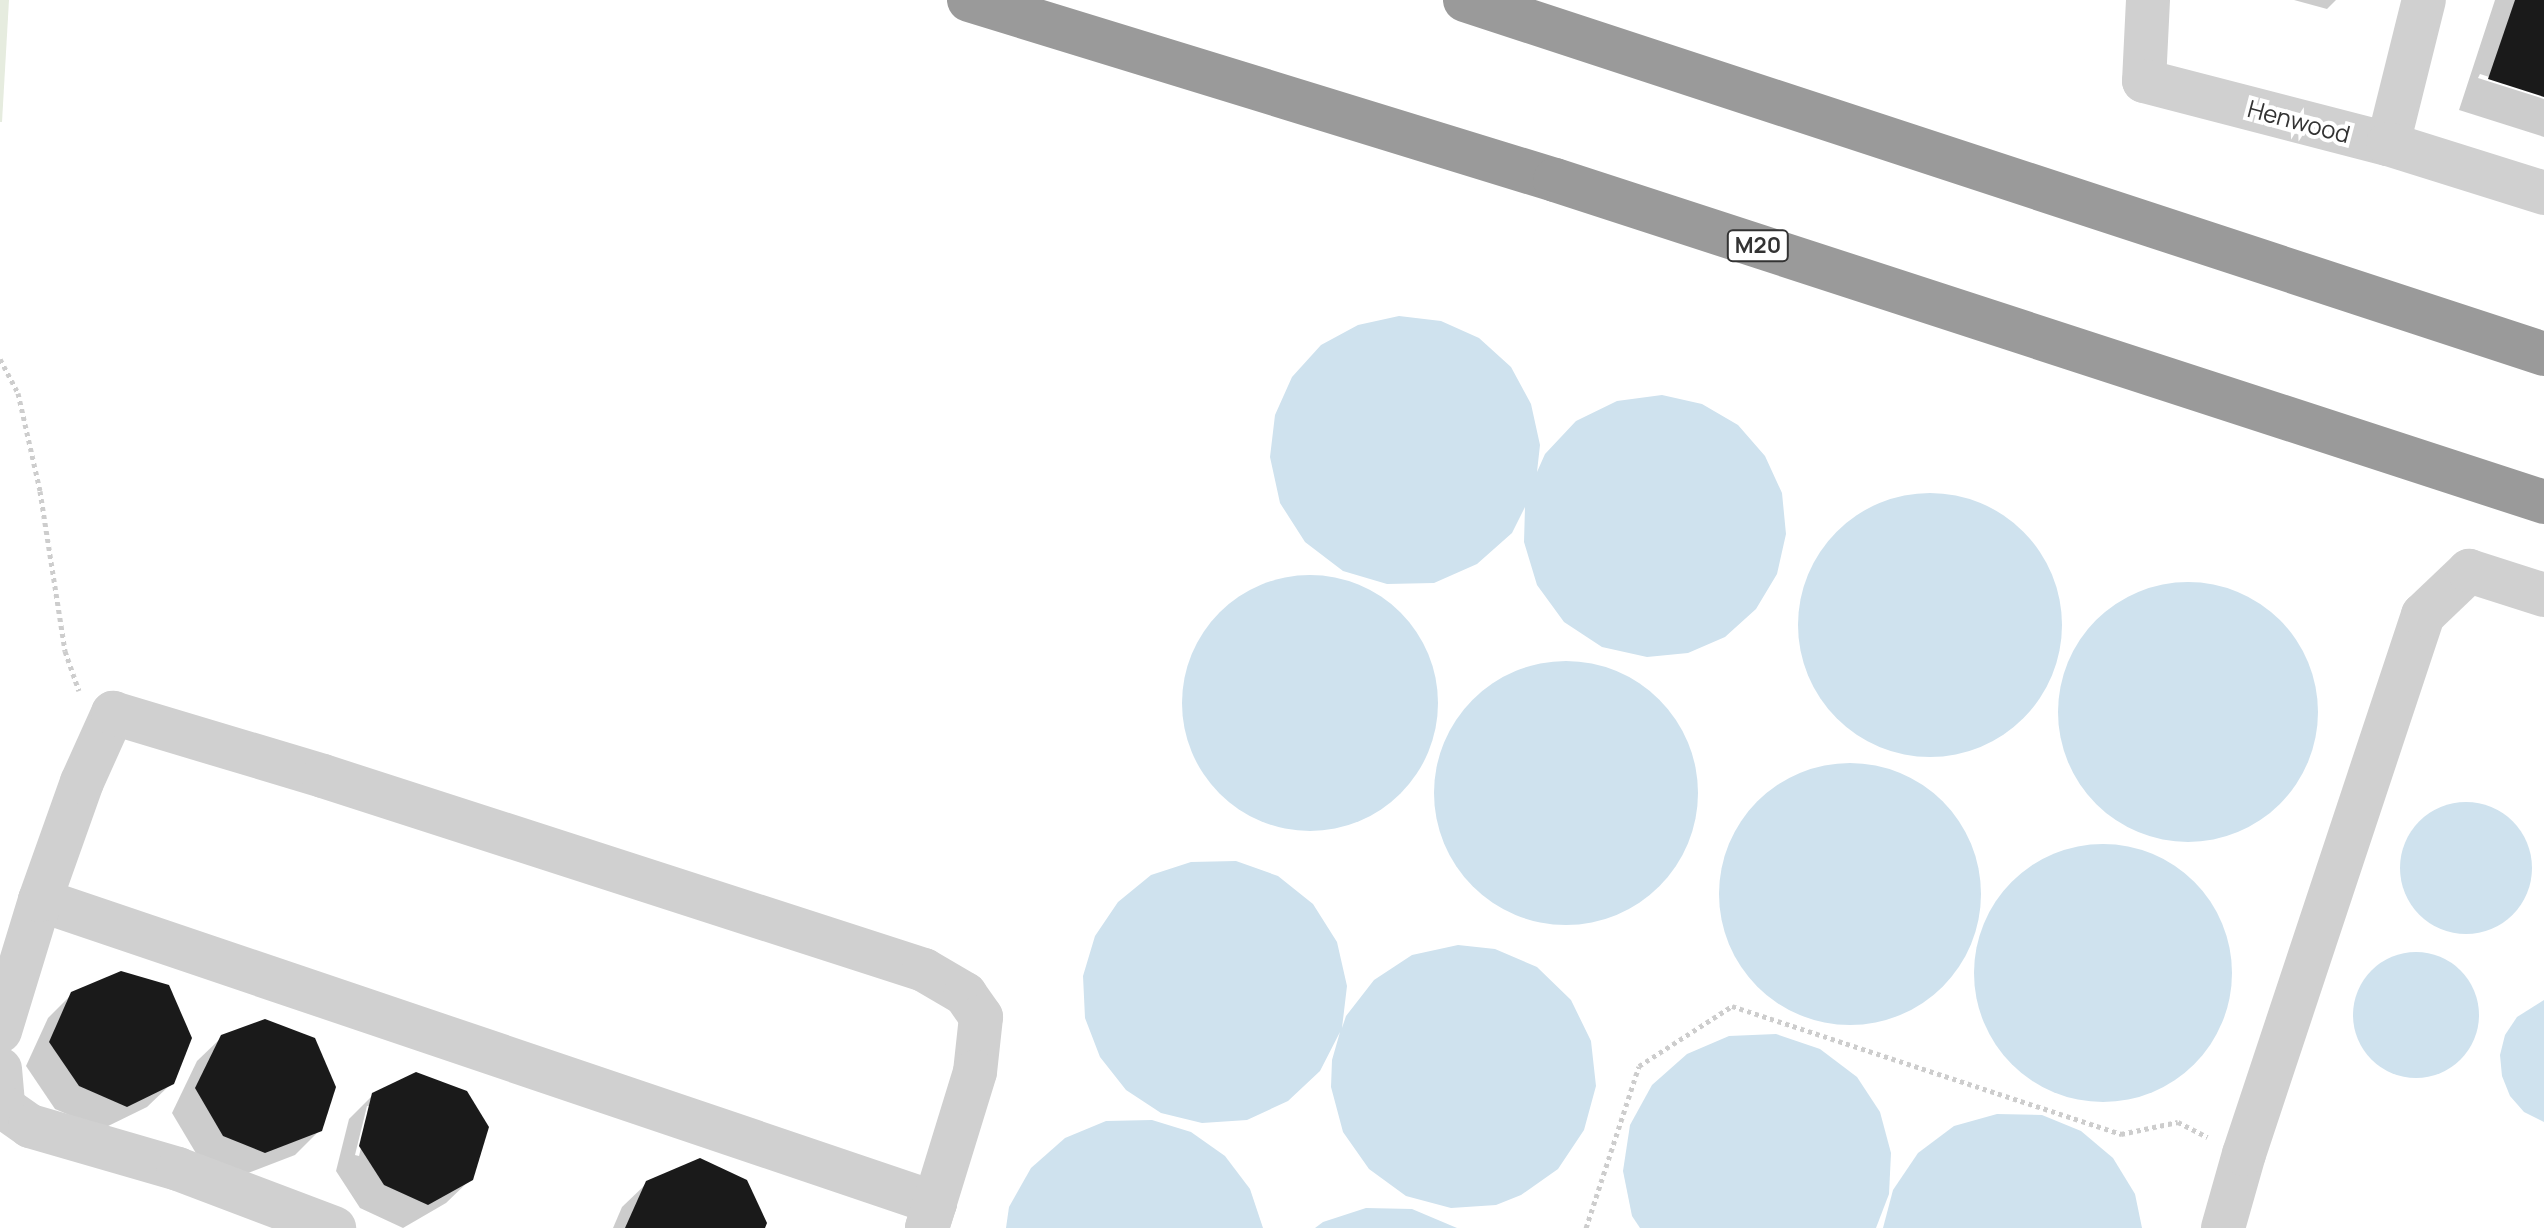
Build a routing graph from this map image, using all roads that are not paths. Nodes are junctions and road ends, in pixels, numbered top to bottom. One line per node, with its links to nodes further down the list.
1 (969, 0): 8 (highway, M20)
2 (1465, 0): 7 (highway)
3 (2148, 0): 5 (street, Henwood)
4 (2424, 0): 5 (street)
5 (2388, 144): 6 (street)
6 (2544, 193)
7 (2544, 354)
8 (2544, 502)
9 (2544, 595): 15 (street)
10 (40, 900): 11 (street); 13 (street); 13 (street)
11 (0, 1031)
12 (0, 1069): 14 (street)
13 (931, 1216)
14 (334, 1228)
15 (2223, 1228)

